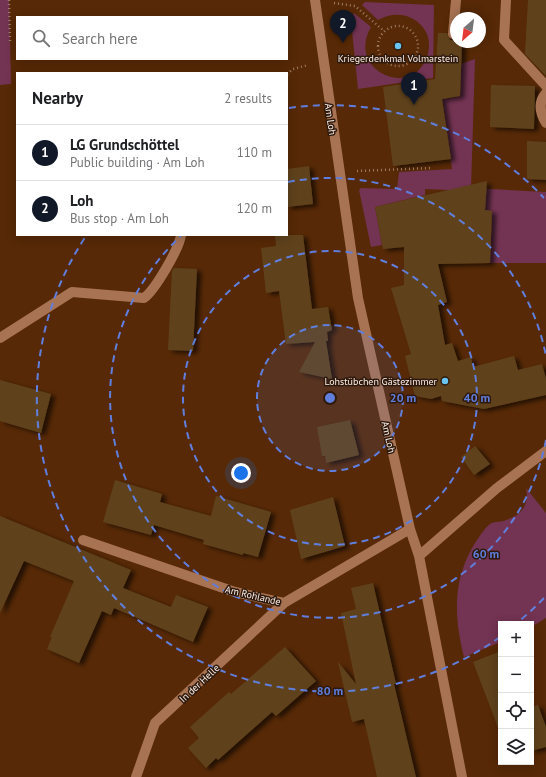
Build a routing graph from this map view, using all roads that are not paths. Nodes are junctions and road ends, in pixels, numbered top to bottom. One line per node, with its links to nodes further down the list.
1 (456, 0): 4 (street)
2 (506, 0): 5 (street)
3 (315, 1): 11 (street, Am Loh)
4 (455, 12)
5 (546, 86)
6 (546, 93): 7 (street)
7 (546, 123)
8 (181, 236): 9 (street)
9 (0, 338)
10 (546, 451): 13 (street)
11 (410, 529): 13 (street, Am Loh); 14 (street, Am Rohlande)
12 (83, 540): 14 (street, Am Rohlande)
13 (419, 556): 16 (street, Am Loh)
14 (284, 603): 15 (street, In der Helle)
15 (136, 777)
16 (462, 777)

